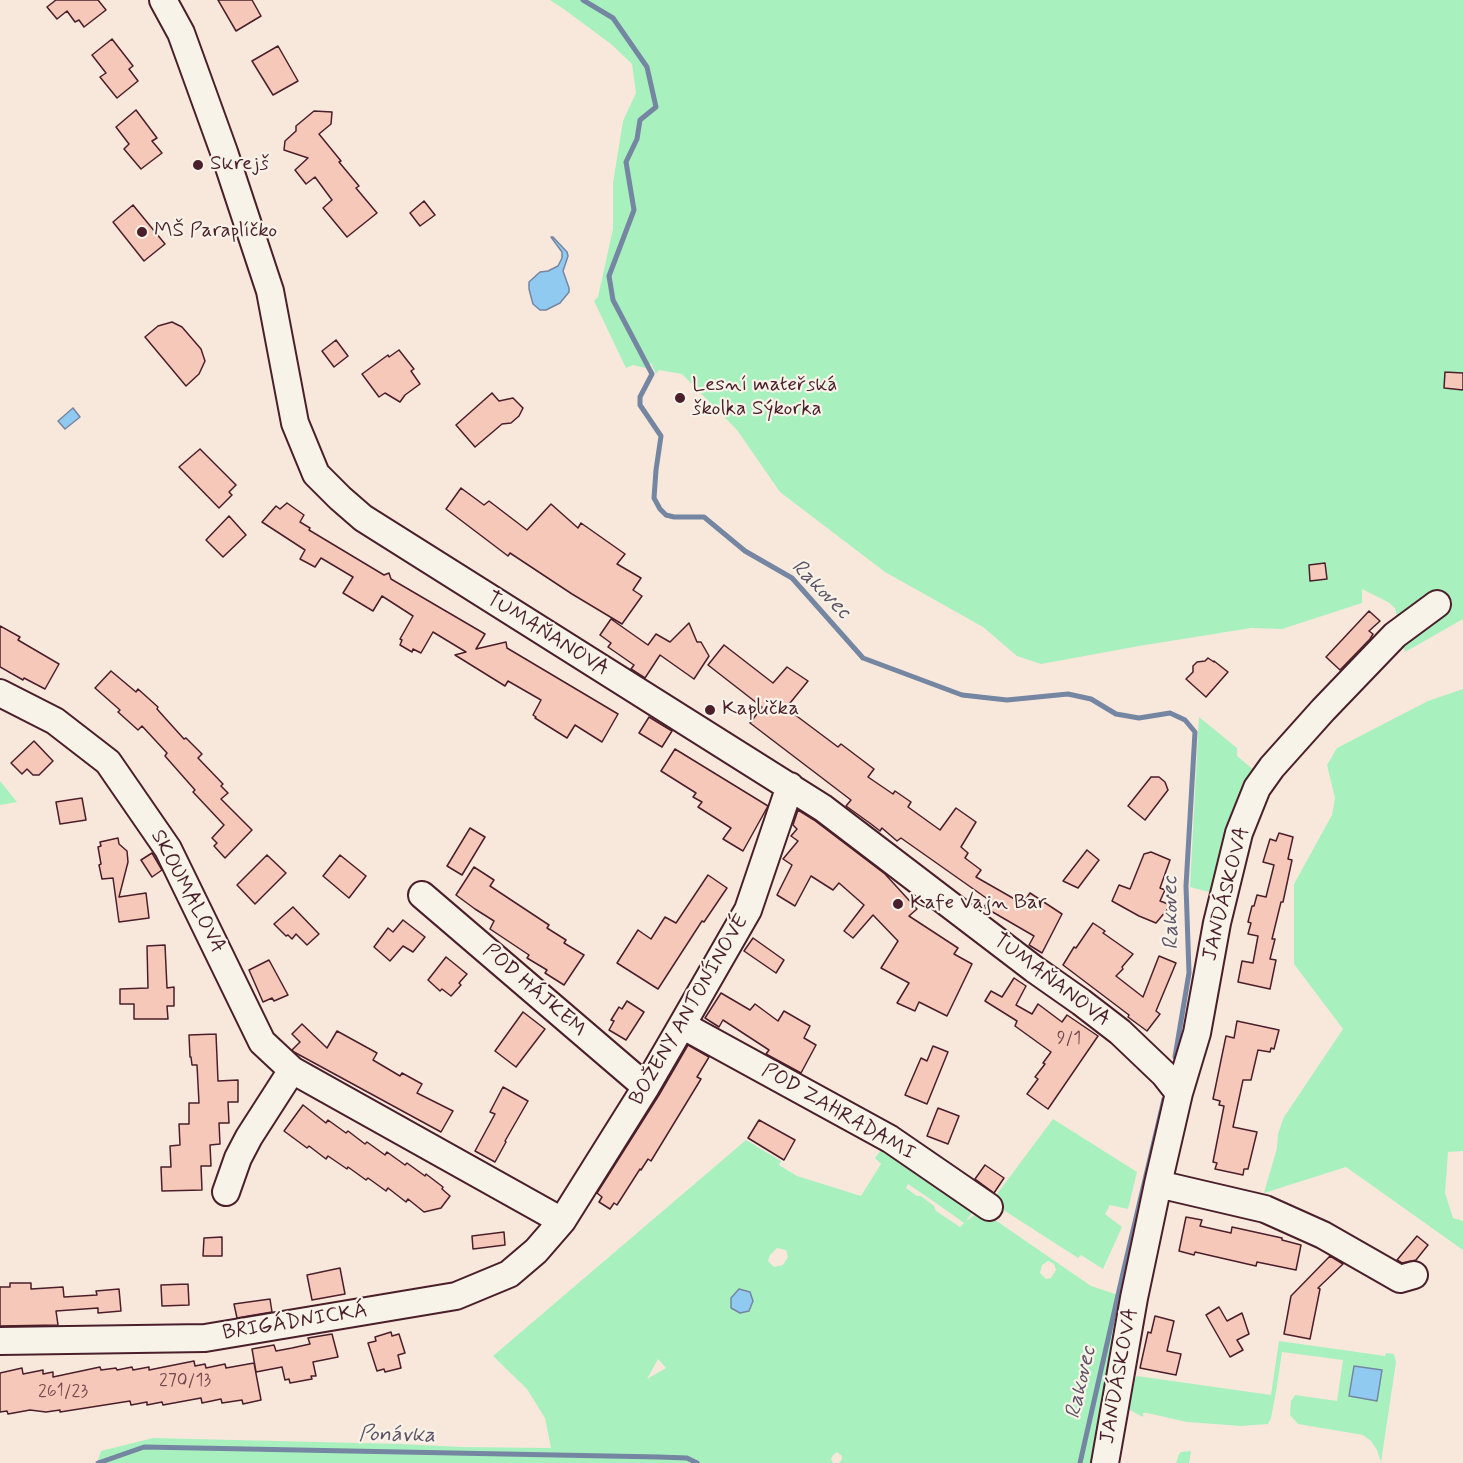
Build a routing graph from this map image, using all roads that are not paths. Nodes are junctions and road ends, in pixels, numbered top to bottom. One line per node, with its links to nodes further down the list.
1 (163, 0): 4 (street, TUMAŇANOVA)
2 (1437, 604): 9 (street, JANDÁSKOVA)
3 (0, 693): 7 (street, SKOUMALOVA)
4 (790, 786): 6 (street, BOŽENY ANTONÍNOVÉ); 9 (street, TUMAŇANOVA)
5 (422, 895): 8 (street, POD HÁJKEM)
6 (682, 1025): 8 (street, BOŽENY ANTONÍNOVÉ); 12 (street, POD ZAHRADAMI)
7 (292, 1070): 11 (street); 13 (street, SKOUMALOVA)
8 (646, 1087): 13 (street, BOŽENY ANTONÍNOVÉ)
9 (1179, 1093): 10 (street, JANDÁSKOVA)
10 (1158, 1184): 14 (street); 16 (street, JANDÁSKOVA)
11 (226, 1192)
12 (989, 1208)
13 (562, 1221): 15 (street, BRIGÁDNICKÁ)
14 (1414, 1275)
15 (0, 1341)
16 (1105, 1463)

